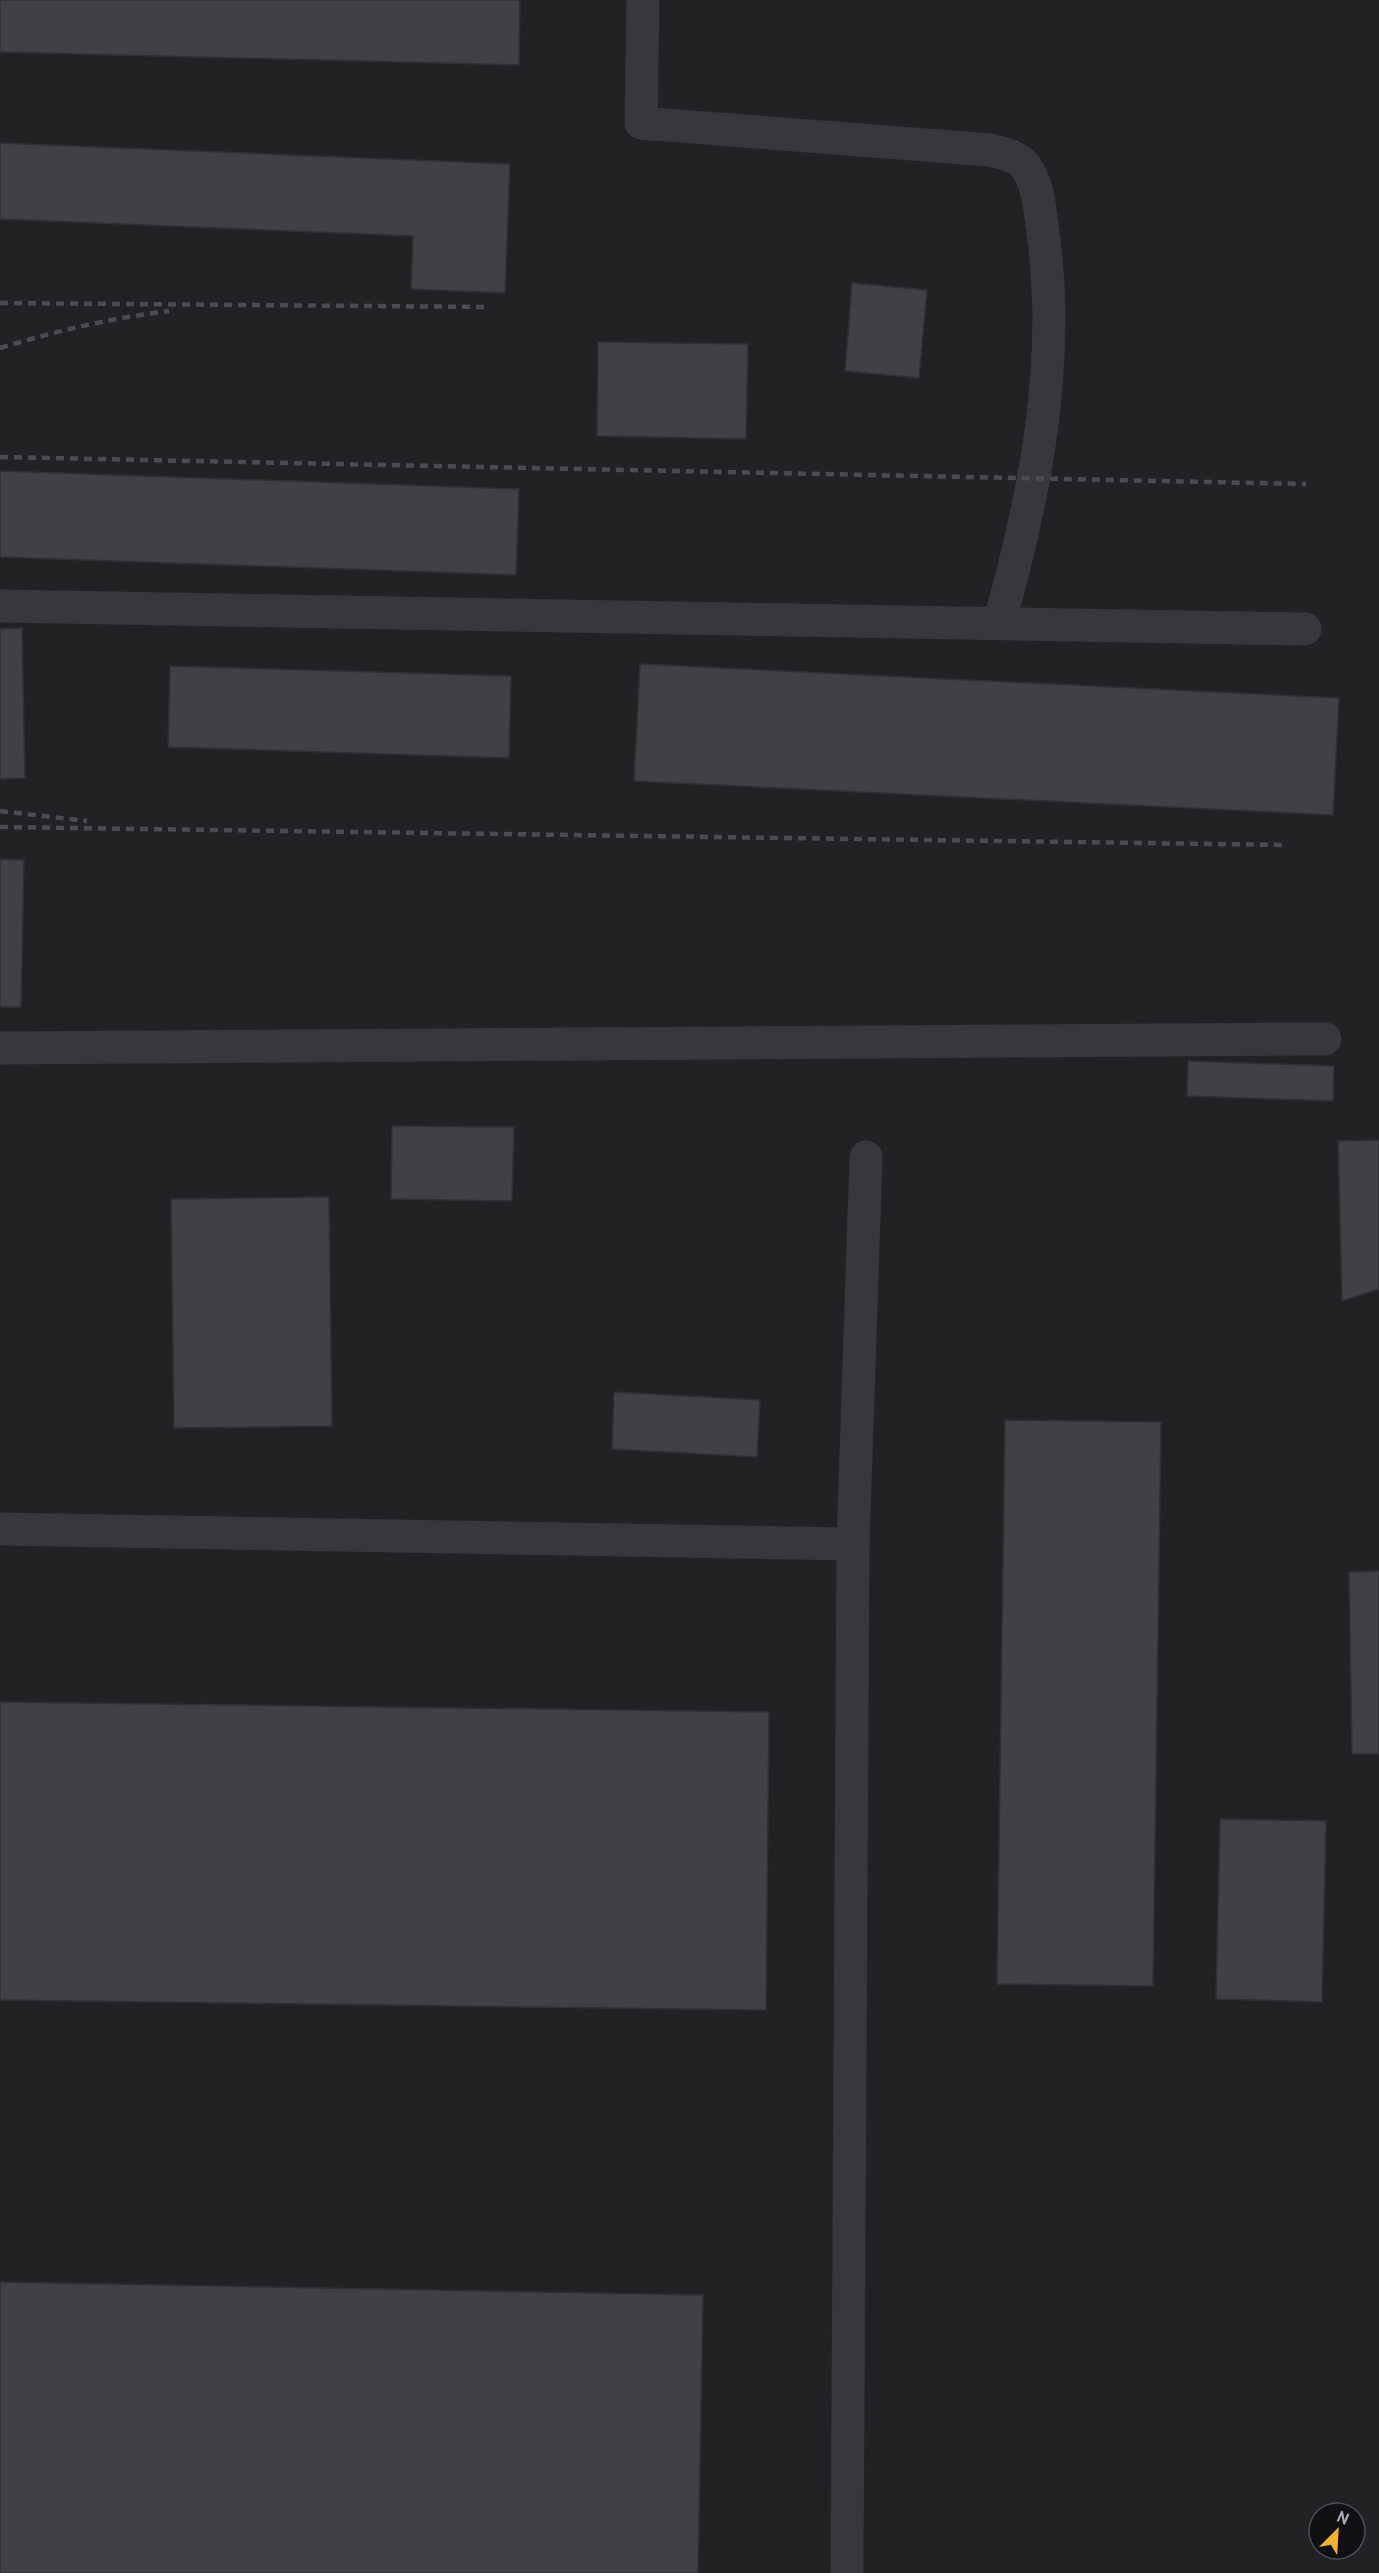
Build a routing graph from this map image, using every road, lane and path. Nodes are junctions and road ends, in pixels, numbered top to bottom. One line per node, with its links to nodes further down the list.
1 (642, 0): 3 (lane)
2 (0, 606): 3 (lane)
3 (999, 623): 4 (lane)
4 (1305, 629)
5 (1325, 1039): 6 (lane)
6 (0, 1048)
7 (866, 1157): 9 (lane)
8 (0, 1529): 9 (lane)
9 (854, 1544): 10 (lane)
10 (847, 2573)

